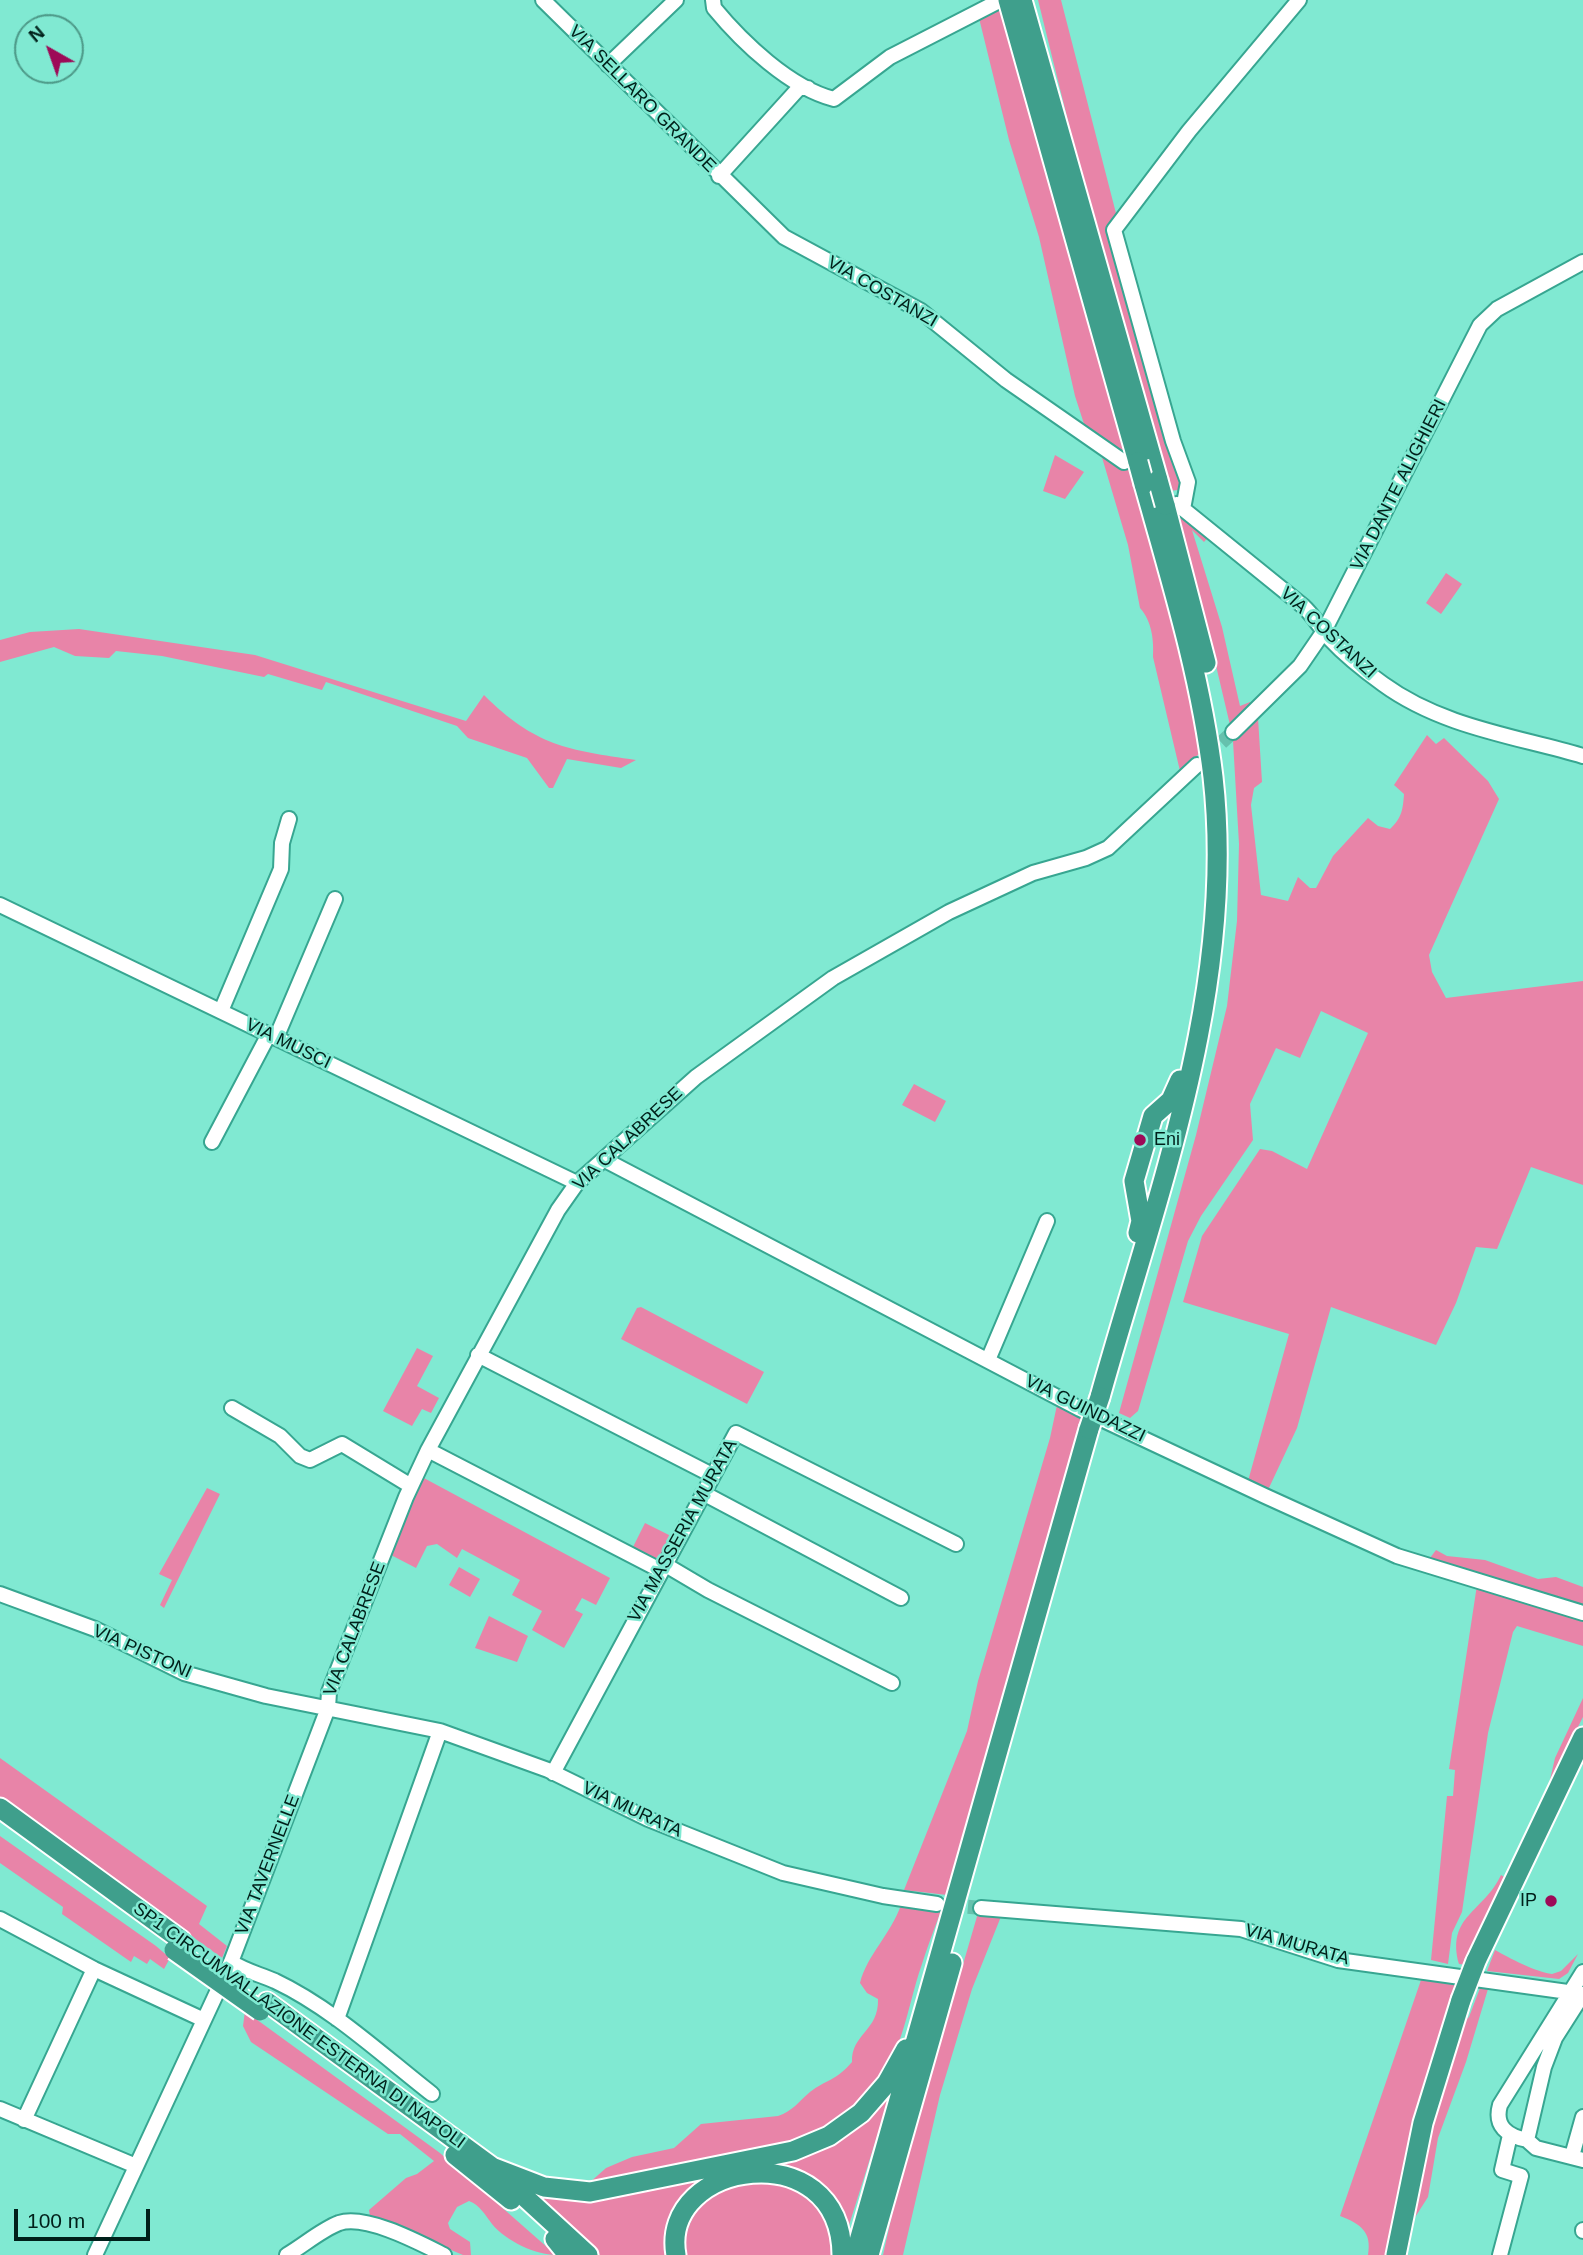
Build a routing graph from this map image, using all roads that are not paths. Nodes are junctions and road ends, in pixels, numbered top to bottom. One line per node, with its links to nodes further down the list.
1 (543, 0): 6 (street, VIA SELLARO GRANDE)
2 (676, 0): 6 (street)
3 (713, 0): 7 (street)
4 (1299, 0): 13 (street)
5 (1010, 1): 7 (street); 11 (highway); 12 (highway)
6 (608, 65): 8 (street, VIA SELLARO GRANDE)
7 (808, 88): 8 (street)
8 (719, 176): 9 (street, VIA SELLARO GRANDE)
9 (742, 198): 11 (street, VIA COSTANZI)
10 (1583, 262): 14 (street, VIA DANTE ALIGHIERI)
11 (1131, 462): 12 (highway, bridge)
12 (1151, 482): 13 (highway, bridge); 29 (highway)
13 (1173, 504): 14 (street, VIA COSTANZI); 29 (highway)
14 (1324, 631): 15 (street, VIA DANTE ALIGHIERI); 16 (street, VIA COSTANZI)
15 (1233, 732)
16 (1583, 756)
17 (1197, 765): 24 (street, VIA CALABRESE)
18 (289, 818): 21 (street)
19 (335, 899): 22 (street)
20 (0, 905): 21 (street, VIA MUSCI)
21 (221, 1011): 22 (street, VIA MUSCI)
22 (272, 1036): 23 (street); 25 (street, VIA MUSCI)
23 (212, 1142)
24 (606, 1160): 25 (street, VIA CALABRESE); 28 (street, VIA GUINDAZZI)
25 (577, 1183): 27 (street, VIA CALABRESE)
26 (1047, 1222): 28 (street)
27 (478, 1355): 32 (street, VIA CALABRESE); 33 (street)
28 (988, 1360): 40 (street, VIA GUINDAZZI)
29 (1105, 1401): 31 (highway)
30 (232, 1408): 34 (street)
31 (1096, 1432): 57 (highway); 69 (highway)
32 (428, 1450): 34 (street, VIA CALABRESE); 37 (street)
33 (712, 1475): 35 (street, VIA MASSERIA MURATA); 36 (street, VIA MASSERIA MURATA)
34 (411, 1486): 42 (street, VIA CALABRESE)
35 (703, 1493): 37 (street, VIA MASSERIA MURATA); 39 (street)
36 (956, 1544)
37 (662, 1567): 41 (street); 45 (street, VIA MASSERIA MURATA)
38 (0, 1594): 42 (street, VIA PISTONI)
39 (901, 1598)
40 (1583, 1613)
41 (892, 1683)
42 (327, 1708): 43 (street, VIA MURATA); 52 (street, VIA TAVERNELLE)
43 (440, 1731): 45 (street, VIA MURATA); 58 (street)
44 (1583, 1737): 70 (highway, bridge)
45 (553, 1773): 48 (street, VIA MURATA)
46 (0, 1808): 51 (highway, SP1 CIRCUMVALLAZIONE ESTERNA DI NAPOLI)
47 (0, 1822): 51 (highway, SP1 CIRCUMVALLAZIONE ESTERNA DI NAPOLI)
48 (937, 1904)
49 (981, 1908): 55 (street, VIA MURATA)
50 (0, 1919): 53 (street)
51 (178, 1945): 56 (highway, SP1 CIRCUMVALLAZIONE ESTERNA DI NAPOLI)
52 (231, 1962): 58 (street); 59 (street, VIA TAVERNELLE)
53 (94, 1969): 59 (street); 63 (street)
54 (1583, 1972): 55 (street)
55 (1579, 1993): 64 (street); 65 (street)
56 (263, 2007): 68 (highway, SP1 CIRCUMVALLAZIONE ESTERNA DI NAPOLI); 74 (highway, SP1 CIRCUMVALLAZIONE ESTERNA DI NAPOLI)
57 (924, 2013): 68 (highway); 78 (highway)
58 (337, 2019): 60 (street)
59 (204, 2020): 67 (street, VIA TAVERNELLE)
60 (432, 2094)
61 (0, 2109): 63 (street)
62 (1583, 2117): 66 (street)
63 (24, 2120): 67 (street)
64 (1510, 2136): 65 (street); 81 (street)
65 (1527, 2140): 66 (street)
66 (1578, 2158)
67 (136, 2166): 71 (street, VIA TAVERNELLE)
68 (492, 2167): 75 (highway, SP1 CIRCUMVALLAZIONE ESTERNA DI NAPOLI)
69 (880, 2219): 79 (highway); 80 (highway)
70 (1397, 2253)
71 (95, 2255)
72 (287, 2255): 73 (street)
73 (444, 2255)
74 (570, 2255)
75 (588, 2255)
76 (676, 2255): 77 (highway)
77 (842, 2255)
78 (855, 2255)
79 (869, 2255)
80 (876, 2255)
81 (1500, 2255)

